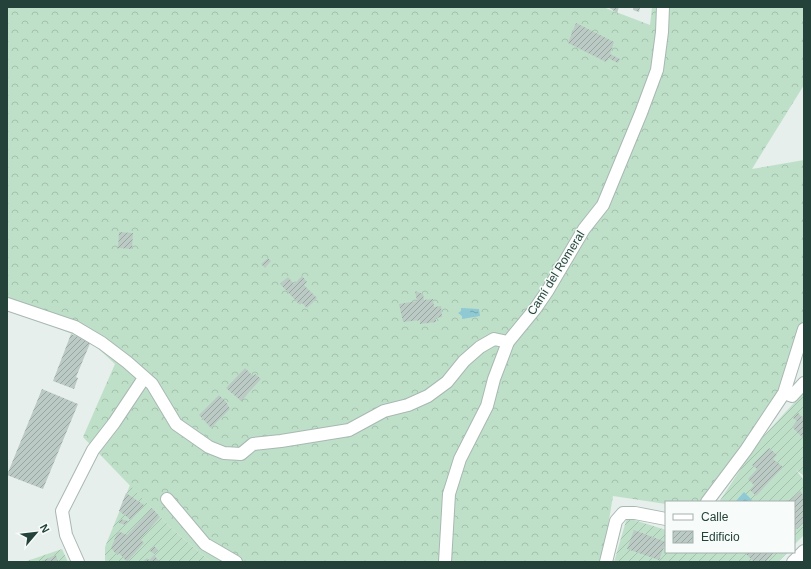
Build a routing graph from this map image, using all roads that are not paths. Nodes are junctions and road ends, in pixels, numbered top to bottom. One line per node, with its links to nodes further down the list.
1 (663, 7): 4 (street, Camí del Romeral)
2 (7, 304): 5 (street)
3 (804, 329): 7 (street)
4 (508, 342): 5 (street); 14 (street, Camí del Romeral)
5 (144, 378): 12 (street)
6 (804, 383): 7 (street)
7 (784, 393): 9 (street)
8 (166, 500): 13 (street)
9 (708, 501)
10 (665, 519): 15 (street)
11 (804, 551): 16 (street)
12 (78, 562)
13 (236, 562)
14 (445, 562)
15 (606, 562)
16 (793, 562)

